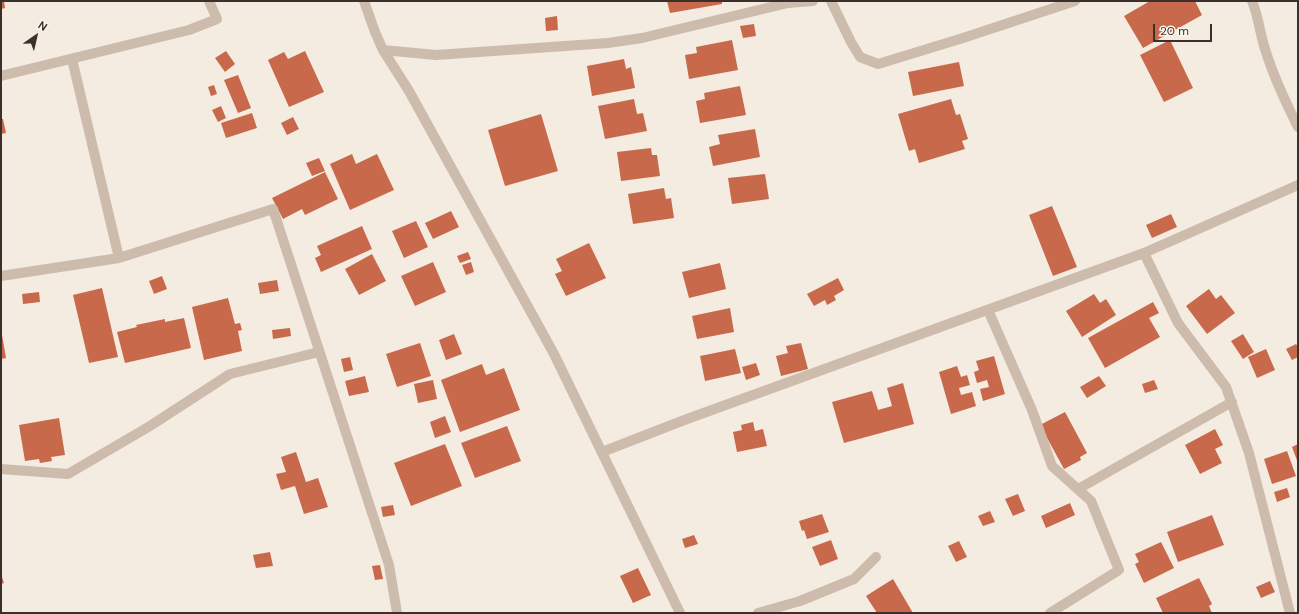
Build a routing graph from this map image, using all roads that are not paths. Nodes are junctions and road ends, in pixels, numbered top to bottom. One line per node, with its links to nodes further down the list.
1 (209, 1): 8 (street)
2 (364, 1): 7 (street)
3 (813, 1): 7 (street)
4 (831, 1): 5 (street)
5 (1075, 1)
6 (1252, 1): 10 (street)
7 (383, 50): 18 (street)
8 (72, 59): 9 (street); 13 (street)
9 (1, 76)
10 (1298, 127)
11 (1298, 185): 12 (street)
12 (1144, 253): 15 (street); 17 (street)
13 (120, 258): 14 (street); 16 (street)
14 (1, 276)
15 (988, 310): 18 (street); 20 (street)
16 (319, 352): 19 (street); 22 (street)
17 (1232, 402): 20 (street); 26 (street)
18 (602, 452): 23 (street)
19 (1, 469)
20 (1078, 489): 25 (street)
21 (876, 557): 24 (street)
22 (397, 613)
23 (680, 613)
24 (758, 613)
25 (1050, 613)
26 (1290, 613)

